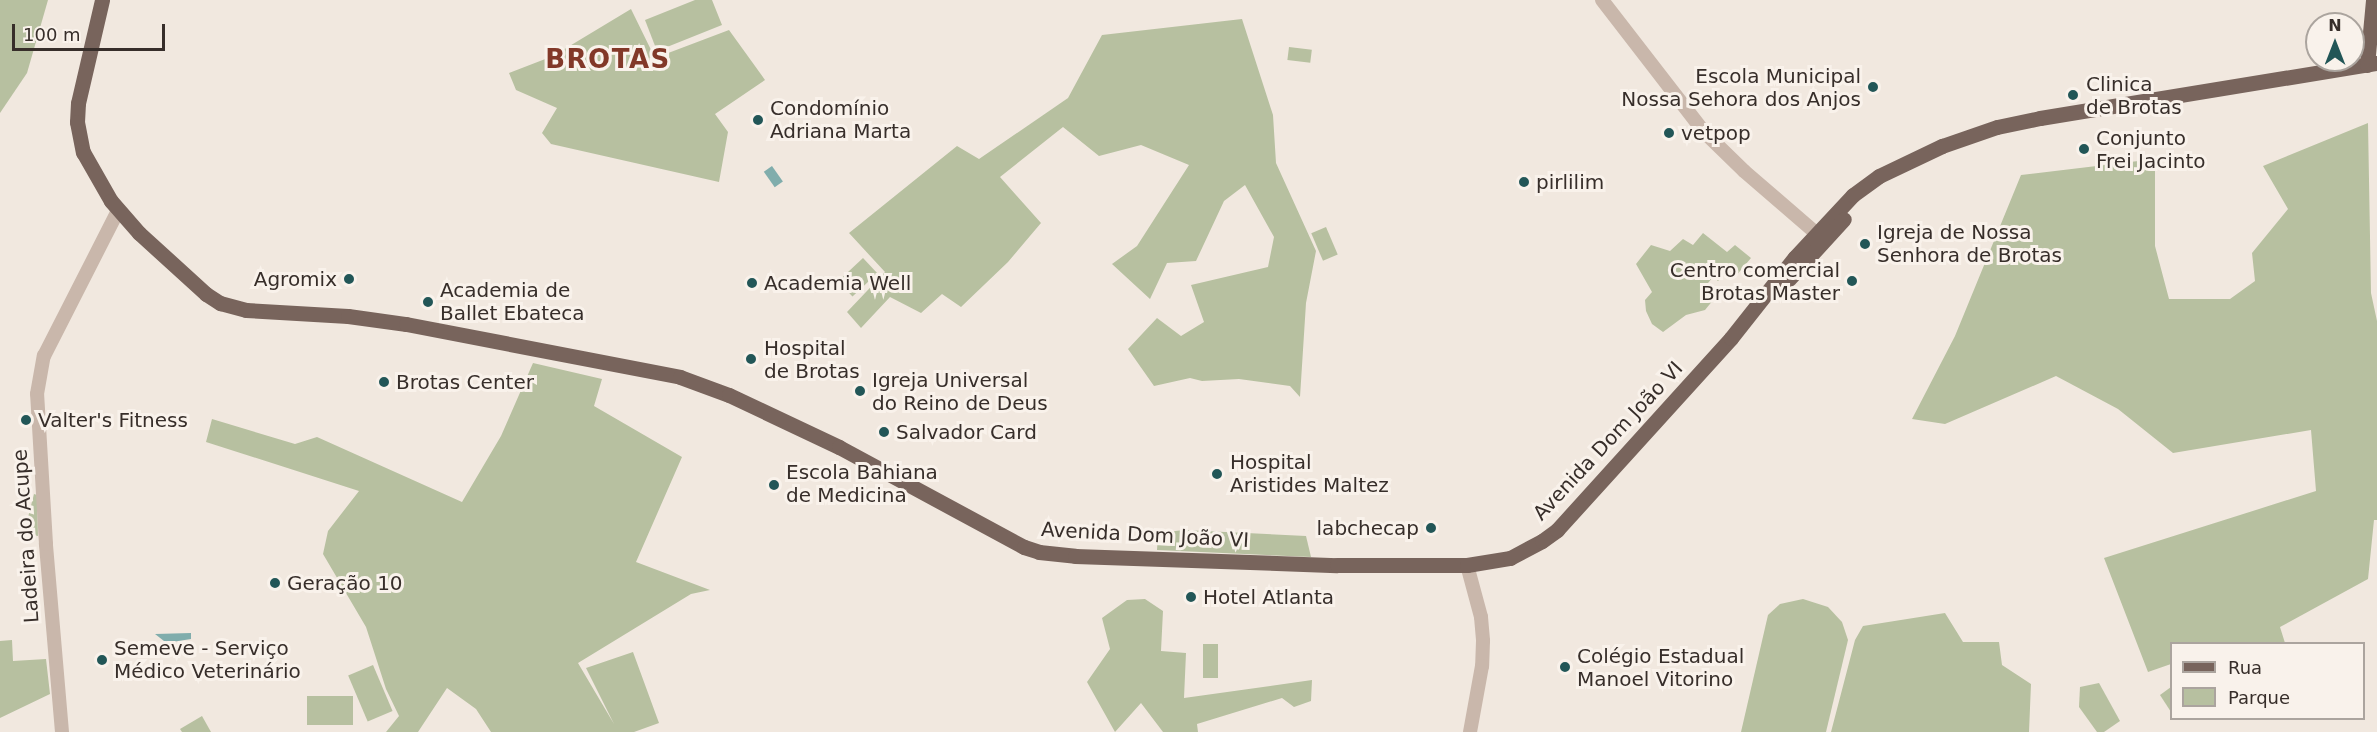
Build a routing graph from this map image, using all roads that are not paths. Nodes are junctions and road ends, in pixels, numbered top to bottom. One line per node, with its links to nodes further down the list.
1 (102, 0): 5 (main road, Avenida Dom João VI)
2 (1602, 0): 6 (street)
3 (2373, 0): 4 (main road)
4 (2372, 64): 6 (main road, Avenida Dom João VI)
5 (118, 211): 7 (main road, Avenida Dom João VI); 8 (street, Ladeira do Acupe)
6 (1821, 237): 7 (main road, Avenida Dom João VI)
7 (1467, 566): 9 (street)
8 (62, 732)
9 (1470, 732)

